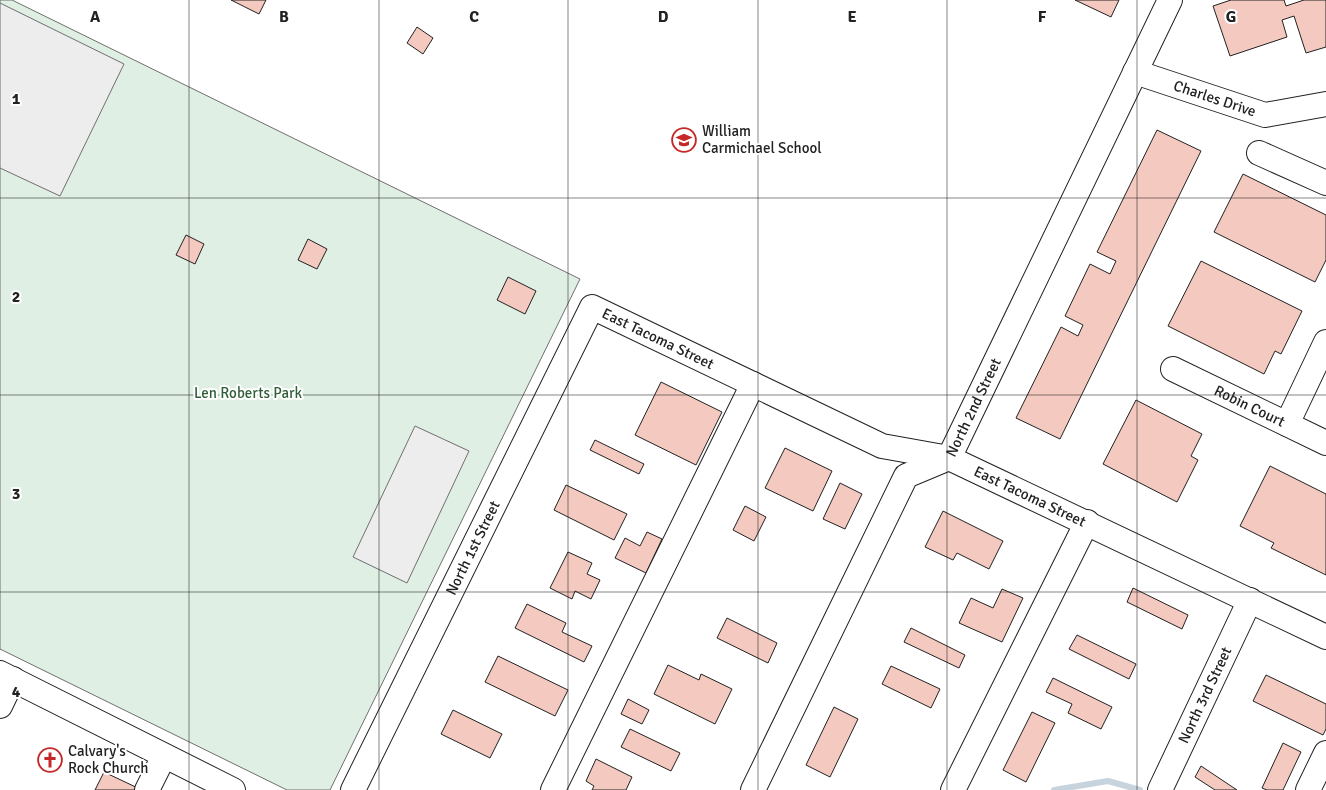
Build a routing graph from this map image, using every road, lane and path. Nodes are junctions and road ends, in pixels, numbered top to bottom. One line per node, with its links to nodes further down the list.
1 (1170, 0): 2 (street, North 2nd Street)
2 (1135, 72): 3 (street, Charles Drive); 12 (street, North 2nd Street)
3 (1326, 104)
4 (1259, 152): 5 (street)
5 (1326, 184)
6 (592, 307): 9 (street, East Tacoma Street); 22 (street, North 1st Street)
7 (1326, 342): 10 (street)
8 (1172, 369): 10 (street, Robin Court)
9 (754, 384): 12 (street, East Tacoma Street); 23 (street)
10 (1287, 424): 11 (street, Robin Court)
11 (1326, 443)
12 (949, 458): 13 (street, East Tacoma Street); 24 (street, North 2nd Street)
13 (1086, 522): 14 (street, East Tacoma Street); 25 (street)
14 (1250, 600): 15 (street, East Tacoma Street); 26 (street, North 3rd Street)
15 (1326, 637)
16 (6, 676): 17 (street); 19 (street)
17 (0, 706)
18 (1326, 753): 27 (street)
19 (164, 756): 20 (street); 21 (street)
20 (147, 790)
21 (232, 790)
22 (353, 790)
23 (554, 790)
24 (753, 790)
25 (952, 790)
26 (1160, 790)
27 (1308, 790)

